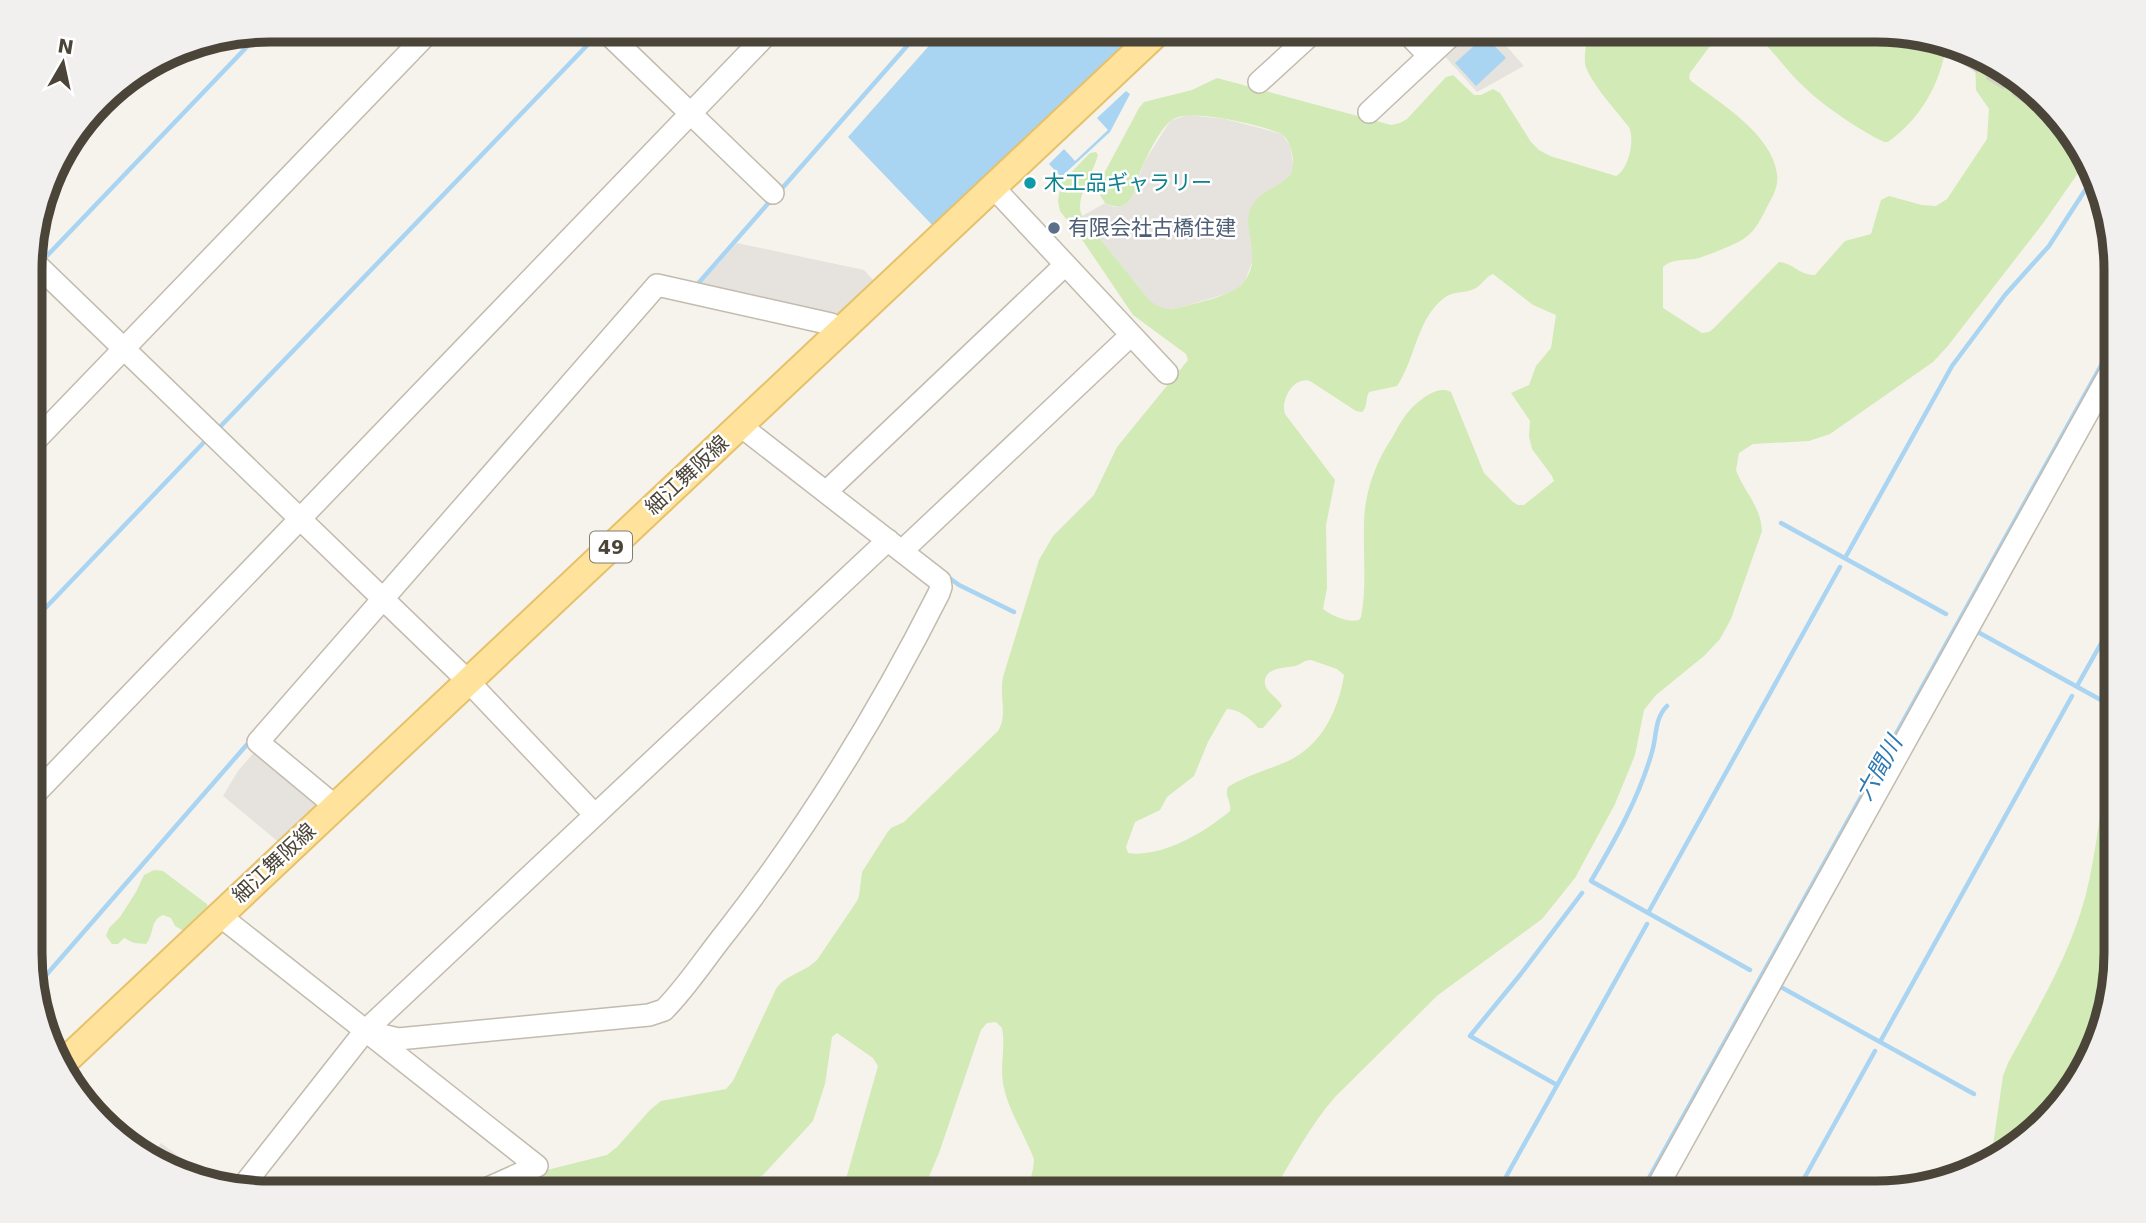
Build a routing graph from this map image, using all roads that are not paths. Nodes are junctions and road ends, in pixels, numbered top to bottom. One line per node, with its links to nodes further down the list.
1 (419, 42): 18 (street)
2 (617, 42): 11 (street)
3 (759, 42): 11 (street)
4 (1147, 42): 12 (main road, 細江舞阪線 / 49)
5 (1303, 42): 9 (street)
6 (1416, 42): 8 (street)
7 (1444, 42): 8 (street)
8 (1429, 56): 10 (street)
9 (1259, 82)
10 (1368, 112)
11 (691, 113): 13 (street); 24 (street)
12 (993, 187): 14 (street); 16 (main road, 細江舞阪線 / 49)
13 (774, 193)
14 (1065, 265): 17 (street); 23 (street)
15 (42, 270): 18 (street)
16 (839, 332): 21 (main road, 細江舞阪線 / 49); 26 (street)
17 (1131, 335): 19 (street); 25 (street)
18 (124, 349): 22 (street); 24 (street)
19 (1167, 373)
20 (2104, 384): 36 (street)
21 (741, 424): 23 (street); 27 (main road, 細江舞阪線 / 49)
22 (42, 434)
23 (825, 492): 25 (street)
24 (300, 519): 26 (street); 28 (street)
25 (895, 545): 30 (street); 32 (street)
26 (383, 599): 27 (street); 29 (street)
27 (468, 681): 29 (main road, 細江舞阪線 / 49); 30 (street)
28 (42, 787)
29 (335, 806): 31 (main road, 細江舞阪線 / 49)
30 (596, 815): 32 (street)
31 (219, 915): 32 (street); 33 (main road, 細江舞阪線 / 49)
32 (365, 1031): 34 (street); 35 (street)
33 (68, 1058)
34 (248, 1180)
35 (504, 1181)
36 (1661, 1181)

